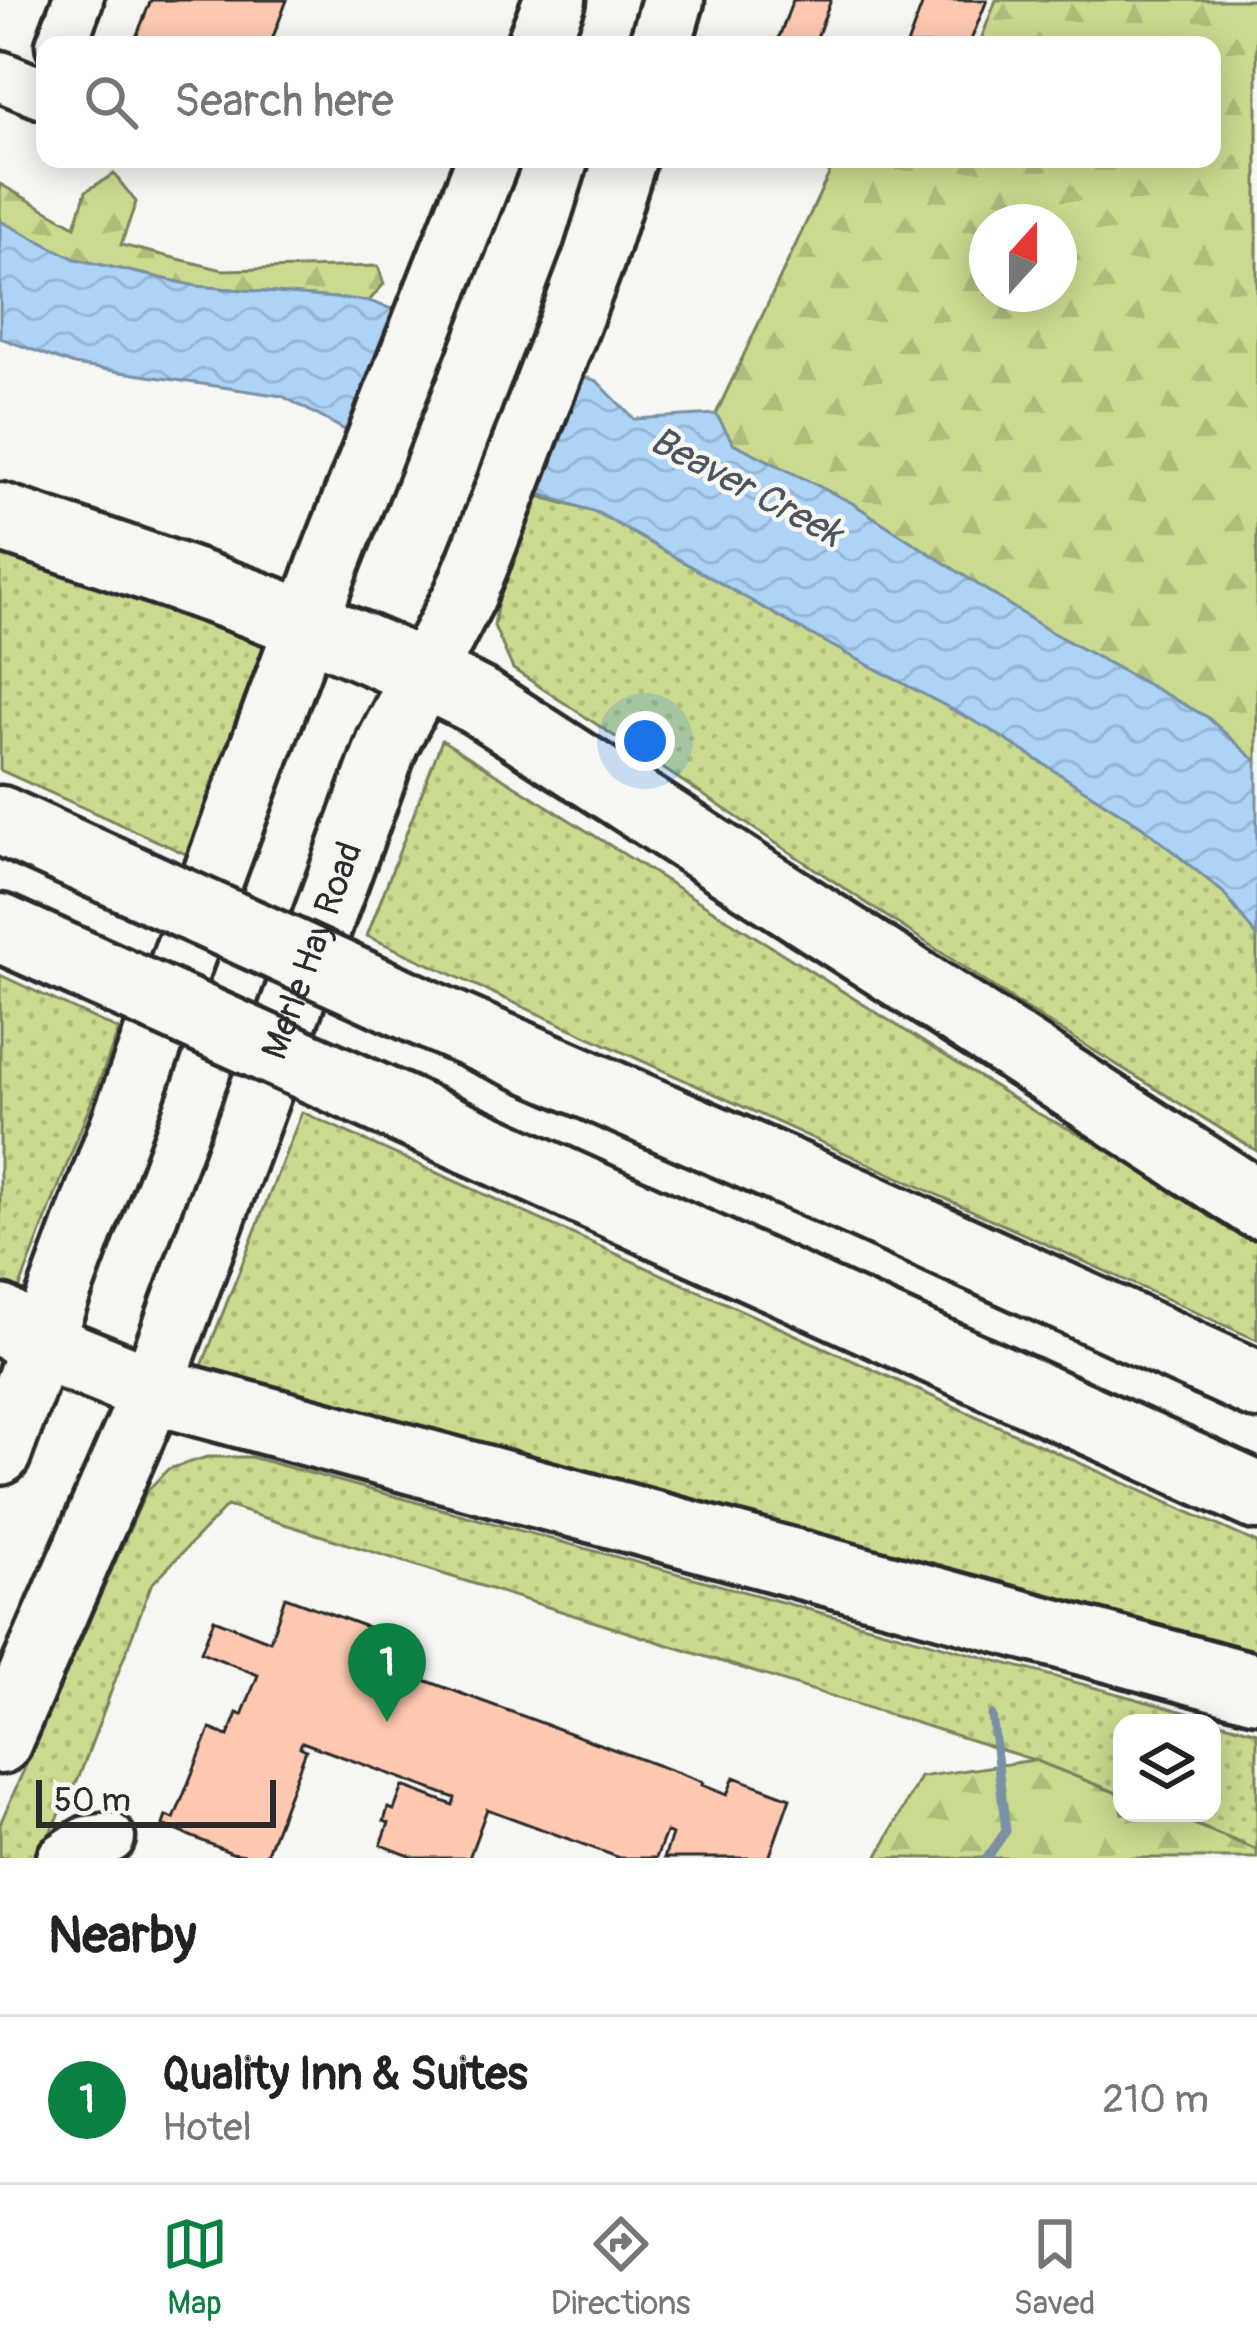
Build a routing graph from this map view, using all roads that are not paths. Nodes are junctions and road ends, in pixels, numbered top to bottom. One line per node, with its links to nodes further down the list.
1 (78, 0): 4 (street)
2 (555, 0): 5 (main road)
3 (674, 0): 6 (main road)
4 (64, 36)
5 (541, 36)
6 (663, 36)
7 (0, 76): 8 (street)
8 (36, 91)
9 (622, 168): 13 (main road, Merle Hay Road)
10 (477, 184): 12 (main road)
11 (0, 517): 12 (highway)
12 (307, 623): 13 (highway); 17 (main road)
13 (424, 673): 16 (highway); 19 (main road, Merle Hay Road)
14 (0, 820): 18 (highway, bridge)
15 (24, 939): 21 (highway, bridge)
16 (1257, 1204)
17 (19, 1332): 19 (highway); 20 (main road)
18 (1257, 1385)
19 (150, 1389): 22 (highway); 23 (main road, Merle Hay Road)
20 (0, 1454)
21 (1257, 1496)
22 (1257, 1688)
23 (0, 1743)
24 (110, 1838): 25 (street)
25 (62, 1858)

